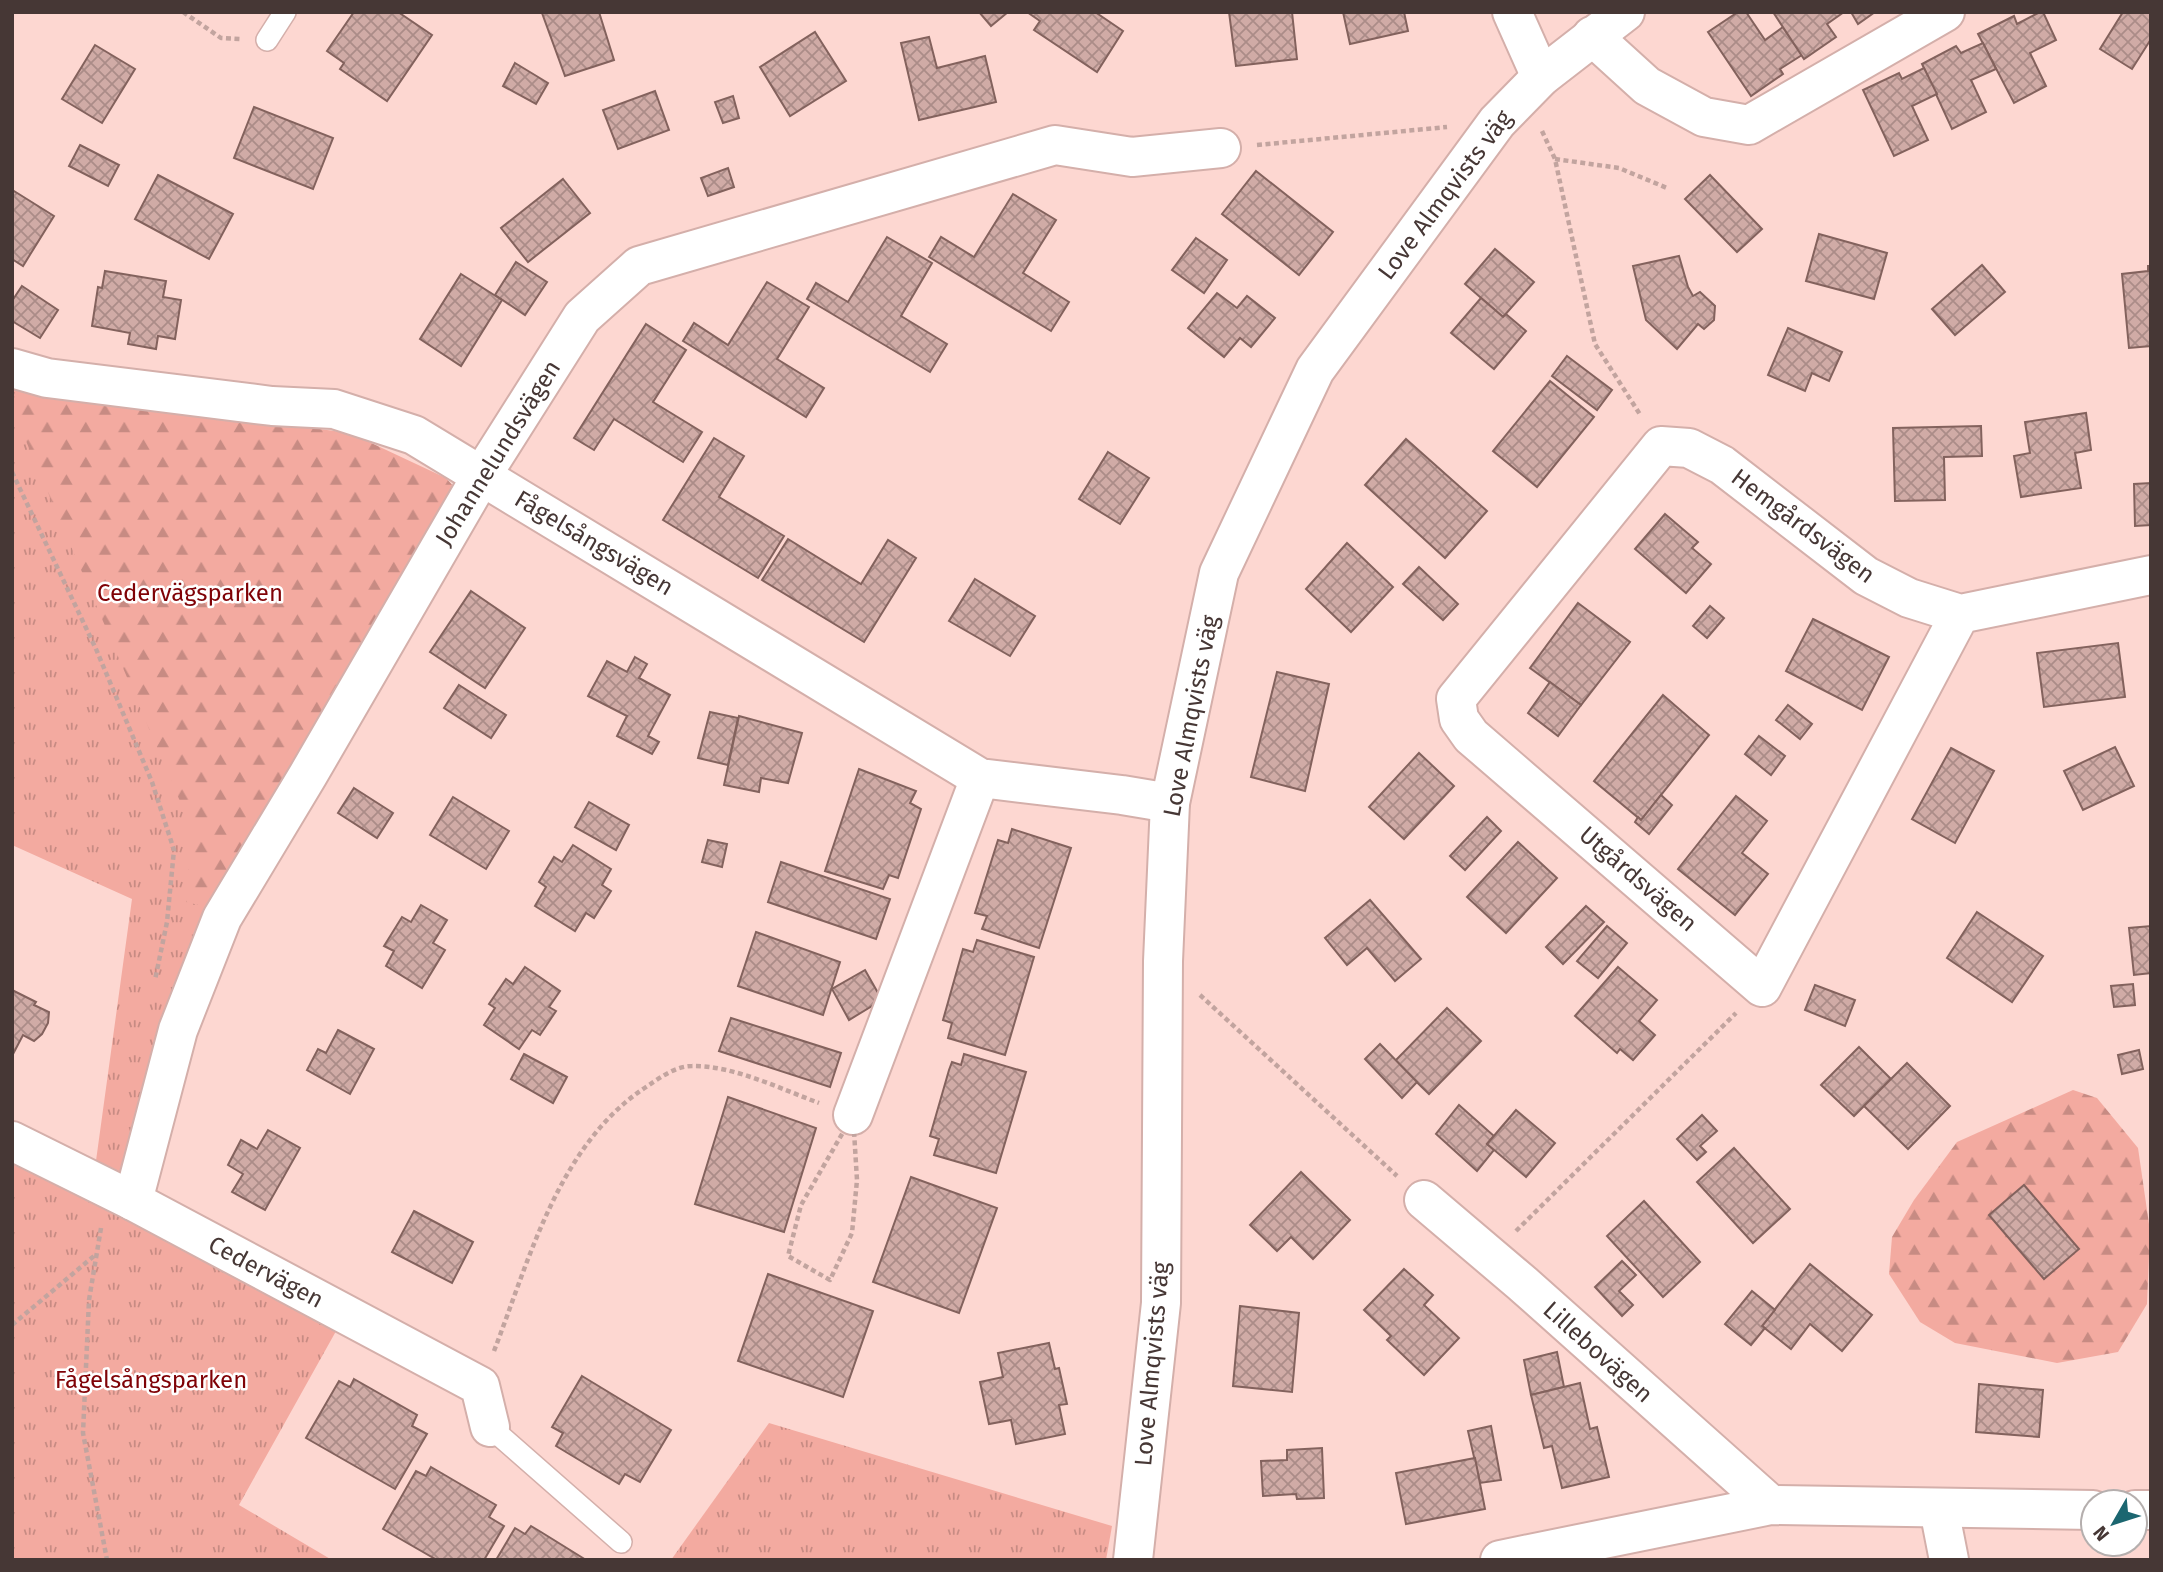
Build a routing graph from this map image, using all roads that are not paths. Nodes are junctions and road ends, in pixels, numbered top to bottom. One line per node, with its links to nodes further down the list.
1 (285, 12): 6 (lane)
2 (1512, 12): 7 (street)
3 (1625, 12): 5 (street, Love Almqvists väg)
4 (1945, 12): 5 (street)
5 (1592, 36): 7 (street, Love Almqvists väg)
6 (267, 40)
7 (1541, 78): 15 (street, Love Almqvists väg)
8 (1221, 148): 11 (street, Johannelundsvägen)
9 (12, 368): 11 (street, Fågelsångsvägen)
10 (1661, 446): 13 (street, Hemgårdsvägen); 13 (street, Utgårdsvägen)
11 (482, 475): 14 (street, Fågelsångsvägen); 18 (street, Johannelundsvägen)
12 (2151, 575): 13 (street, Hemgårdsvägen)
13 (1960, 614)
14 (980, 778): 15 (street, Fågelsångsvägen); 16 (street)
15 (1170, 803): 25 (street, Love Almqvists väg)
16 (841, 1110)
17 (12, 1141): 18 (street, Cedervägen)
18 (122, 1195): 20 (street, Cedervägen)
19 (1424, 1200): 21 (street, Lillebovägen)
20 (490, 1427): 24 (lane)
21 (1771, 1505): 22 (street); 26 (street)
22 (1939, 1509): 23 (street); 27 (street)
23 (2079, 1510)
24 (621, 1542)
25 (1133, 1560)
26 (1500, 1560)
27 (1948, 1560)

